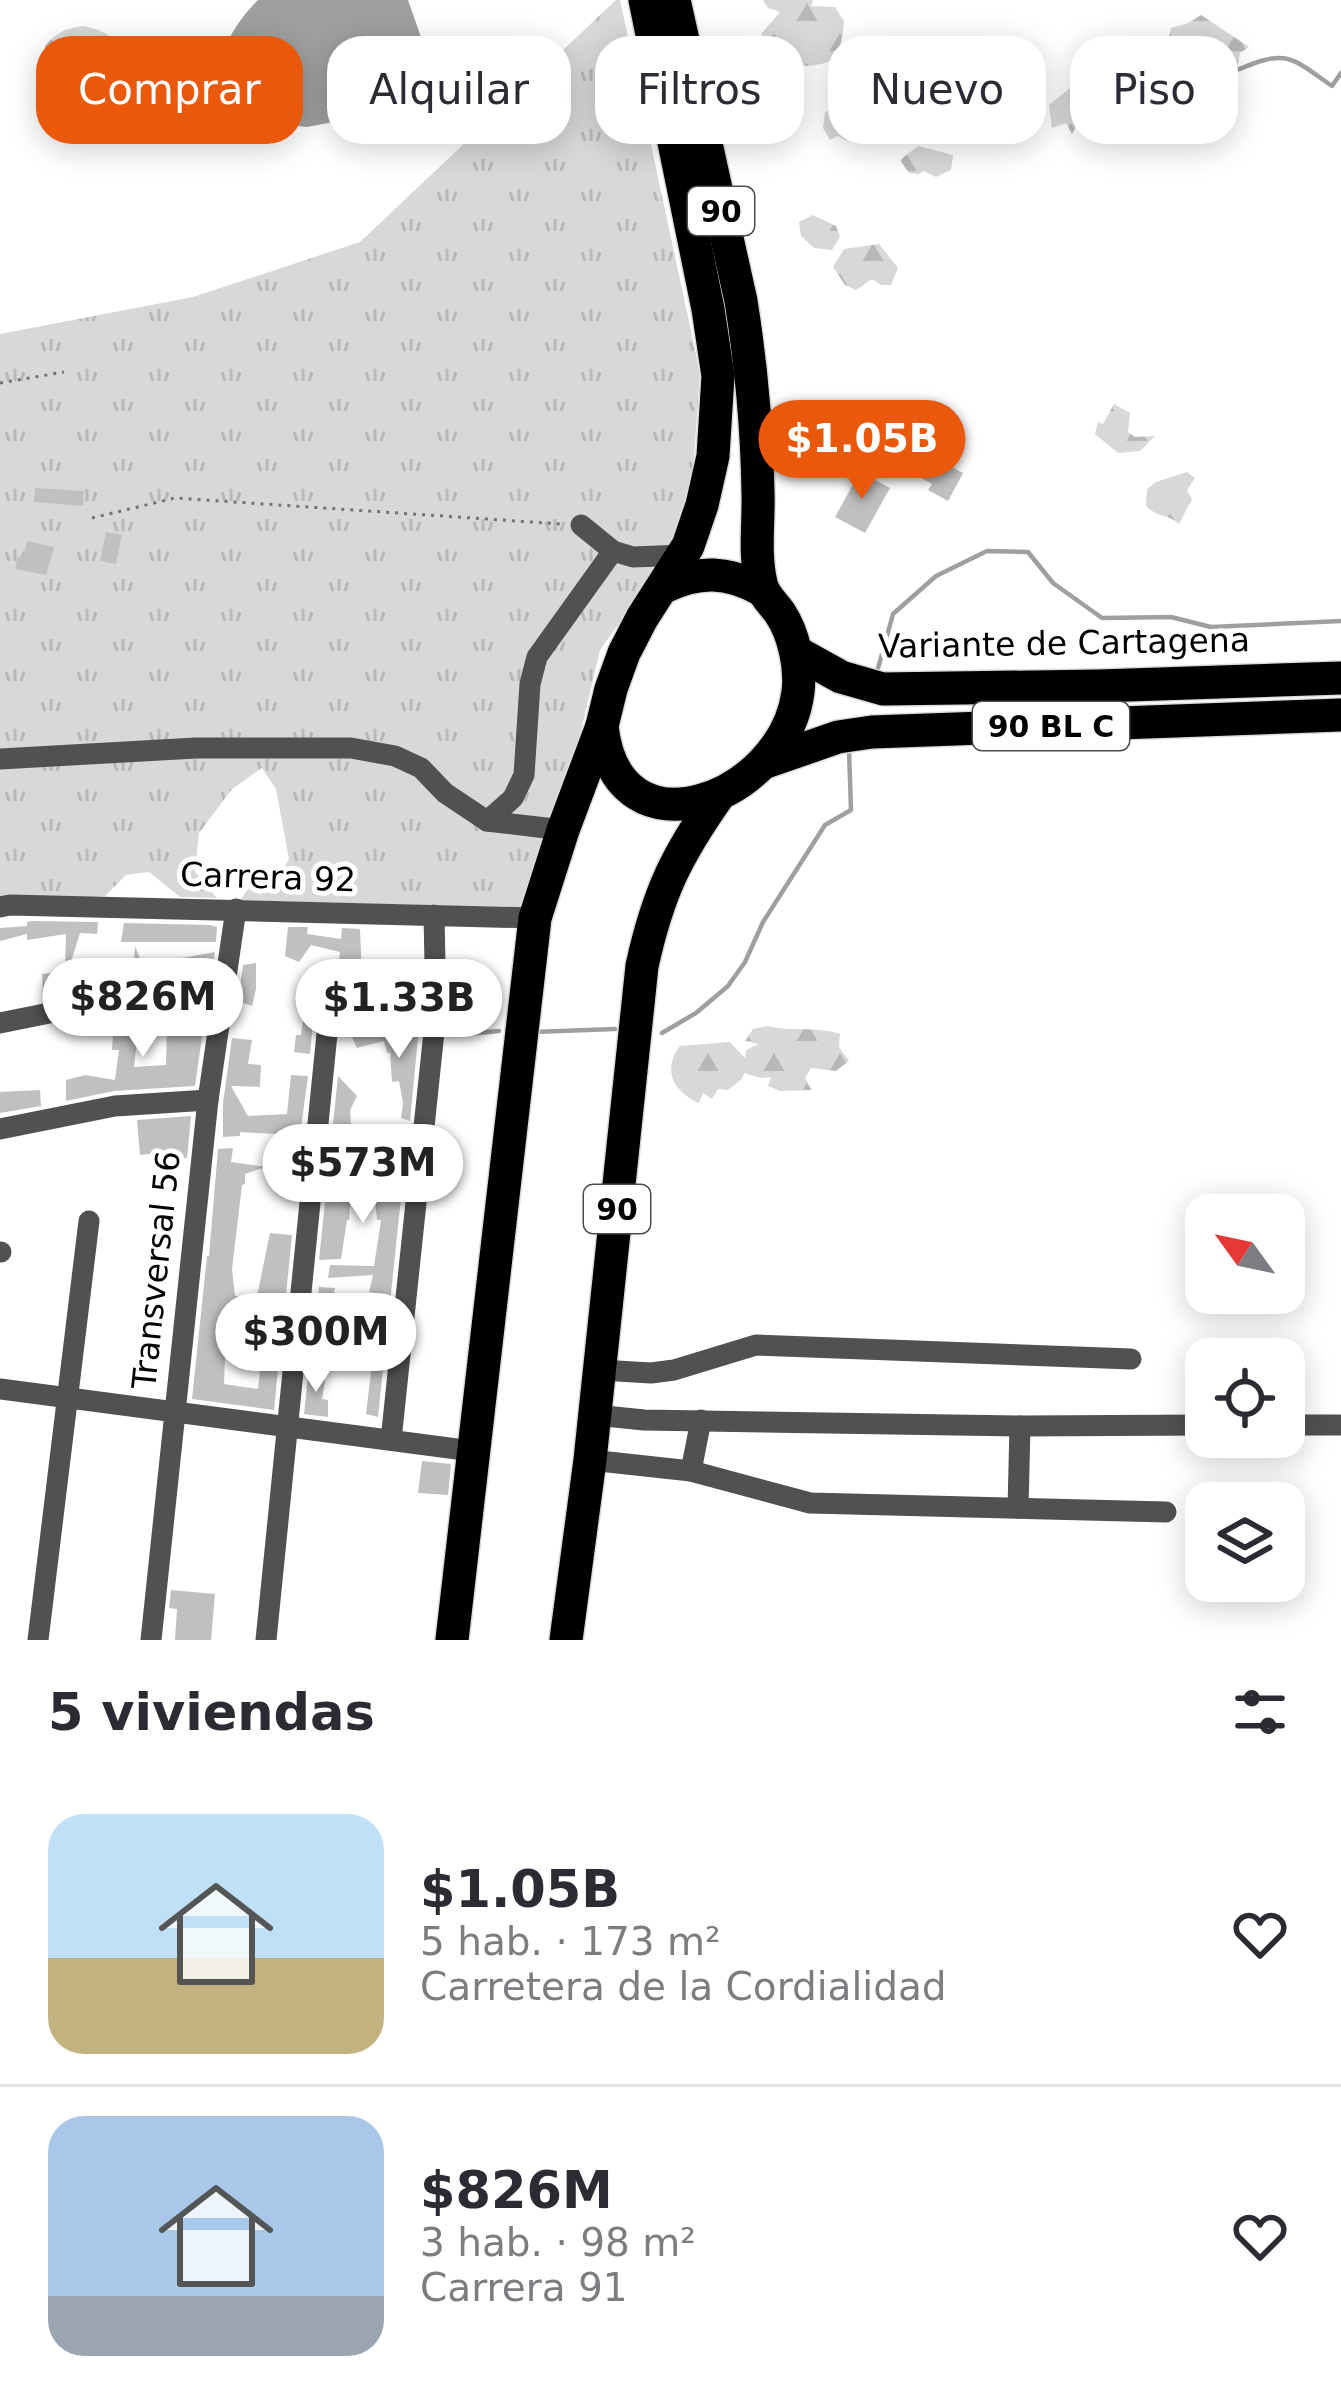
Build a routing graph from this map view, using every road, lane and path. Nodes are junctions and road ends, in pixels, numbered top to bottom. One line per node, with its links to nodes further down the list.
1 (645, 0): 10 (highway, 90)
2 (674, 0): 6 (highway, 90)
3 (64, 372): 4 (path)
4 (0, 383)
5 (892, 423): 6 (street)
6 (754, 424): 12 (highway, 90)
7 (92, 518): 8 (path)
8 (581, 526): 9 (street)
9 (613, 551): 10 (street); 20 (street)
10 (684, 555): 11 (highway, 90)
11 (664, 587): 12 (highway); 16 (highway)
12 (762, 590): 13 (highway)
13 (796, 652): 14 (highway, Variante de Cartagena / 90 BL C); 18 (highway)
14 (1341, 678)
15 (1341, 715): 18 (highway, 90 BL C)
16 (602, 726): 19 (highway); 21 (highway)
17 (0, 759): 20 (street)
18 (766, 762): 19 (highway)
19 (719, 795): 33 (highway, 90)
20 (487, 821): 21 (street)
21 (563, 830): 25 (highway)
22 (0, 907): 23 (street, Carrera 92)
23 (236, 909): 24 (street, Carrera 92); 26 (street, Transversal 56)
24 (434, 915): 25 (street, Carrera 92); 27 (street)
25 (535, 918): 45 (highway)
26 (220, 1008): 28 (street); 29 (street, Transversal 56)
27 (436, 1013): 42 (street); 44 (street)
28 (0, 1023)
29 (208, 1100): 30 (street); 36 (street, Transversal 56)
30 (0, 1129)
31 (88, 1221): 35 (street)
32 (1131, 1359): 33 (street)
33 (600, 1370): 37 (highway, 90)
34 (0, 1388): 35 (street)
35 (68, 1397): 36 (street); 50 (street)
36 (174, 1412): 42 (street); 51 (street, Transversal 56)
37 (595, 1415): 38 (street); 46 (highway, 90)
38 (700, 1420): 43 (street); 47 (street)
39 (1185, 1425): 43 (street)
40 (1305, 1425): 41 (street)
41 (1341, 1425)
42 (286, 1426): 44 (street); 52 (street)
43 (1020, 1426): 48 (street)
44 (391, 1440): 45 (street)
45 (472, 1451): 53 (highway)
46 (590, 1460): 47 (street); 54 (highway, 90)
47 (691, 1471): 48 (street)
48 (1018, 1508): 49 (street)
49 (1166, 1512)
50 (38, 1640)
51 (151, 1640)
52 (266, 1640)
53 (452, 1640)
54 (566, 1640)

